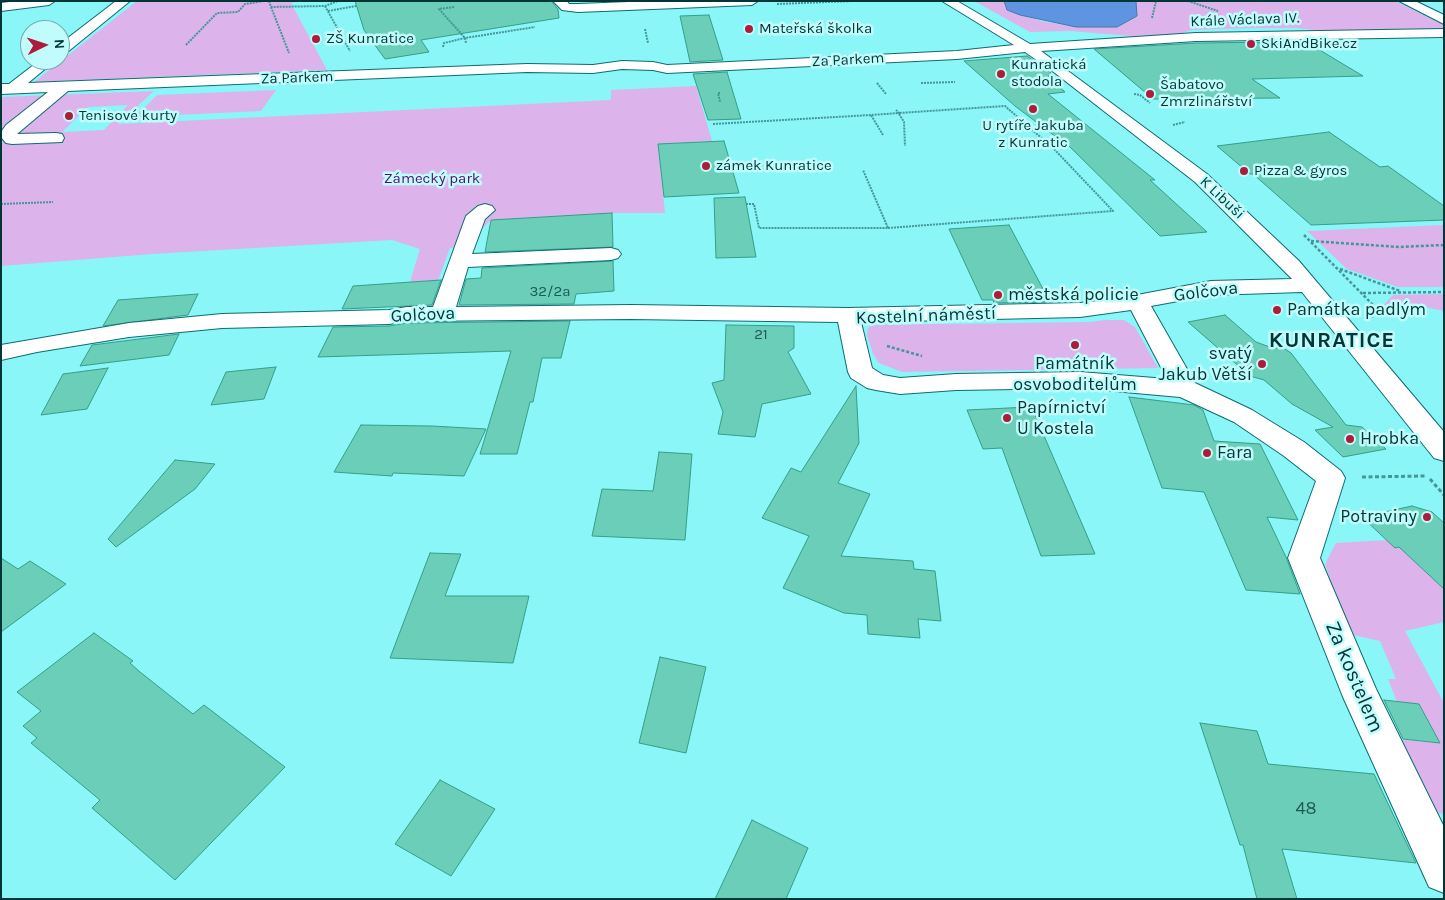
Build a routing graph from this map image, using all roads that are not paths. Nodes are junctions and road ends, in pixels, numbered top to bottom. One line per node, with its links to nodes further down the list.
1 (49, 1): 7 (street)
2 (124, 1): 10 (street)
3 (752, 1): 6 (street)
4 (948, 1): 11 (street, K Libuši)
5 (1405, 1): 8 (street)
6 (562, 4)
7 (1, 7)
8 (1444, 20)
9 (1444, 33): 11 (street, Krále Václava IV.)
10 (70, 43)
11 (1028, 48): 13 (street, Za Parkem); 19 (street, K Libuši)
12 (34, 70): 14 (street)
13 (63, 87): 14 (street, Za Parkem); 15 (street)
14 (6, 89)
15 (56, 138)
16 (485, 210): 18 (street)
17 (611, 254): 18 (street)
18 (460, 261): 21 (street)
19 (1309, 285): 20 (street, Golčova); 25 (street, K Libuši)
20 (1138, 302): 22 (street, Kostelní náměstí); 24 (street)
21 (442, 314): 22 (street, Golčova); 23 (street, Golčova)
22 (848, 315): 24 (street, Kostelní náměstí)
23 (1, 353)
24 (1185, 388): 27 (street, Kostelní náměstí)
25 (1431, 421): 26 (street, K Libuši)
26 (1444, 451)
27 (1331, 478): 28 (street, Za kostelem)
28 (1444, 872)

